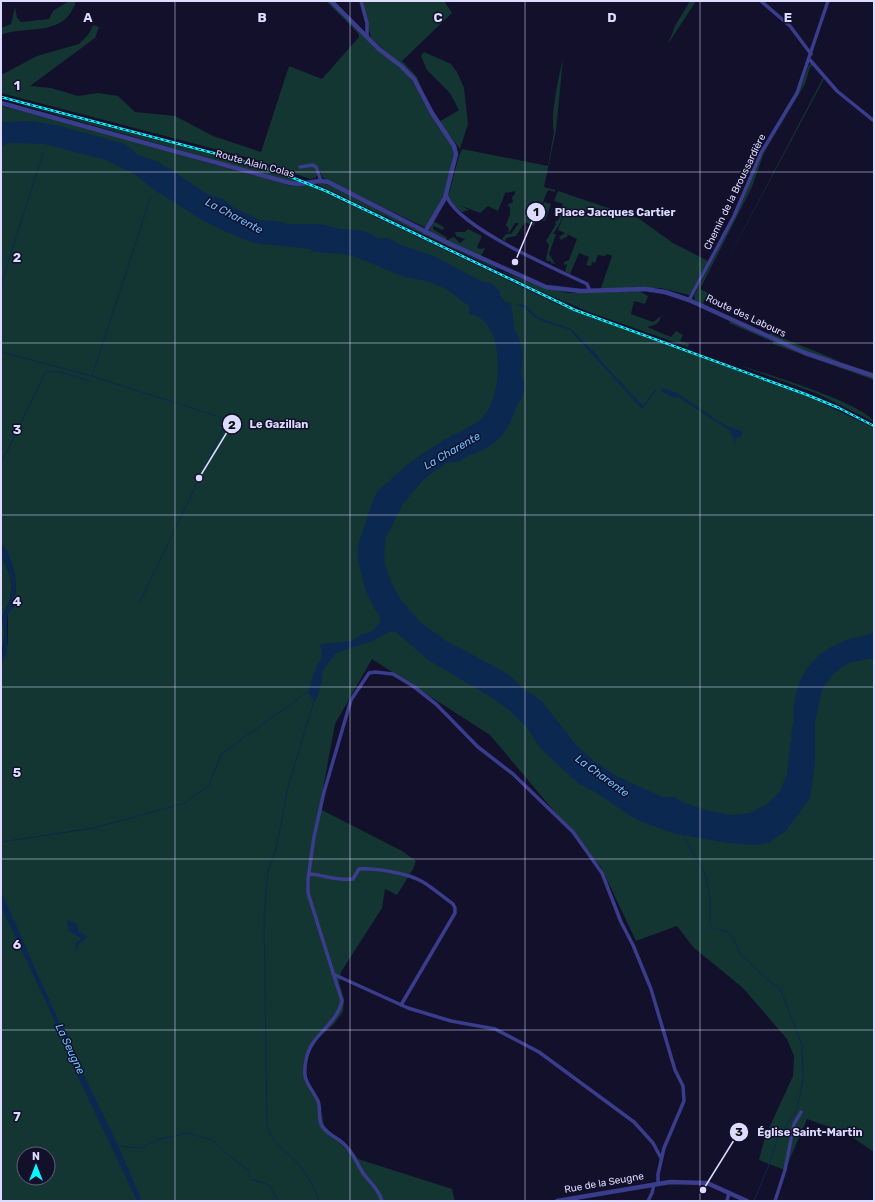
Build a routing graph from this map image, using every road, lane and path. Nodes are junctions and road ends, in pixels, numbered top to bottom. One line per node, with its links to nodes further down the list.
1 (331, 1): 5 (street)
2 (361, 1): 5 (street)
3 (761, 1): 6 (street)
4 (828, 1): 6 (street, Chemin de la Broussardière)
5 (367, 37): 12 (street)
6 (811, 54): 7 (street, Chemin de la Broussardière)
7 (810, 60): 9 (street); 16 (street, Chemin de la Broussardière)
8 (1, 103): 11 (street, Route Alain Colas)
9 (874, 121)
10 (300, 167): 11 (street)
11 (321, 181): 13 (street, Route Alain Colas)
12 (446, 194): 13 (street); 15 (street)
13 (425, 232): 15 (street, Route Alain Colas)
14 (607, 290): 15 (street, Route Alain Colas); 16 (street, Route des Labours)
15 (590, 291)
16 (689, 300): 17 (street, Route des Labours)
17 (874, 376)
18 (309, 874): 19 (street); 20 (street); 22 (street)
19 (333, 974): 20 (street); 25 (street)
20 (401, 1005): 22 (street)
21 (801, 1112): 29 (street)
22 (661, 1158): 23 (street)
23 (656, 1183): 24 (street, Rue de la Seugne); 26 (street, Rue de la Seugne); 27 (street)
24 (728, 1197): 28 (street, Rue de la Seugne)
25 (382, 1201)
26 (557, 1201)
27 (648, 1201)
28 (747, 1201)
29 (774, 1201)

